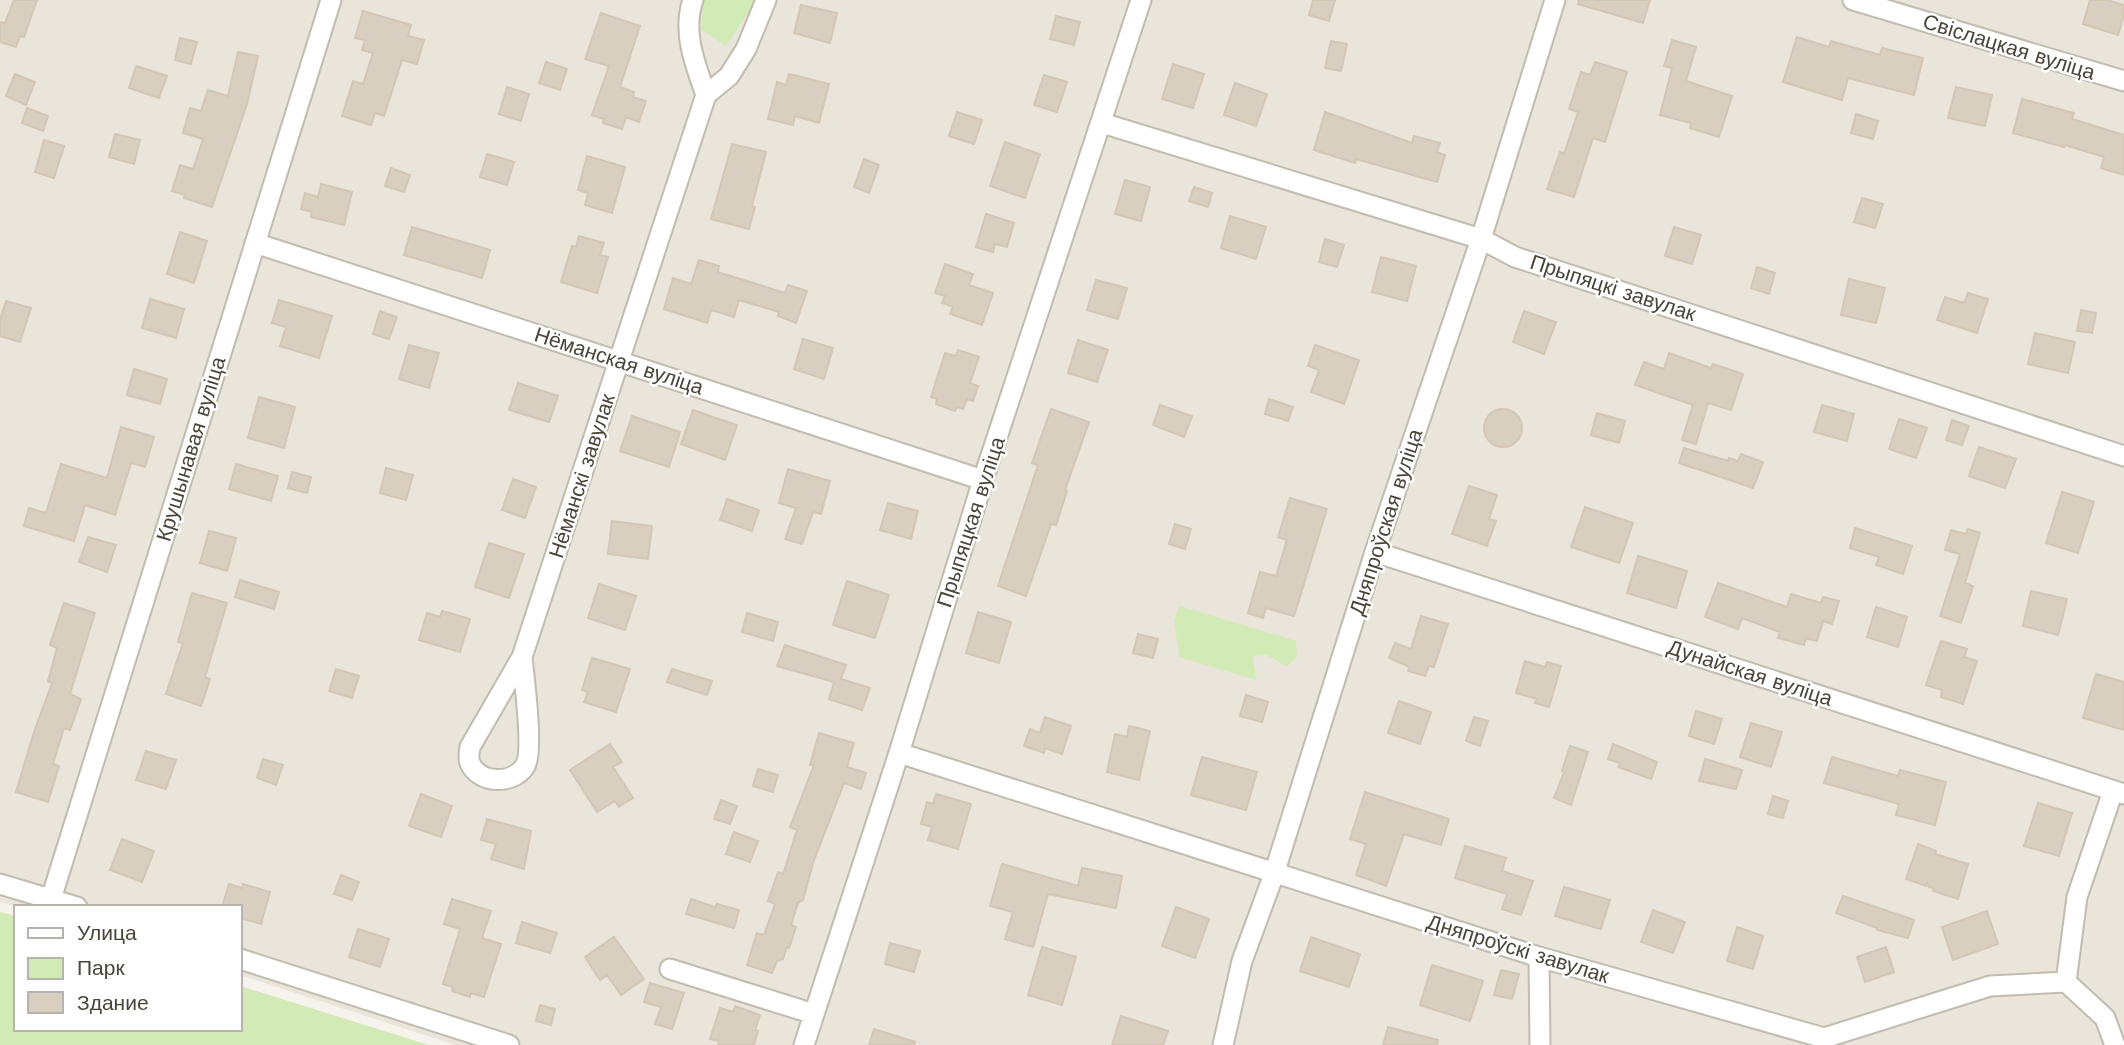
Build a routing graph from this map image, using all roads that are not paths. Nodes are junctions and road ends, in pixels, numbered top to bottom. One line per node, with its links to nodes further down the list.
1 (331, 0): 11 (street, Крушынавая вуліца)
2 (693, 0): 8 (street)
3 (766, 0): 8 (street, Нёманскі завулак)
4 (1141, 0): 9 (street, Прыпяцкая вуліца)
5 (1555, 0): 10 (street, Дняпроўская вуліца)
6 (1853, 0): 7 (street, Свіслацкая вуліца)
7 (2124, 81)
8 (706, 95): 12 (street, Нёманскі завулак)
9 (1102, 123): 10 (street, Прыпяцкі завулак); 14 (street, Прыпяцкая вуліца)
10 (1481, 239): 13 (street, Прыпяцкі завулак); 15 (street, Дняпроўская вуліца)
11 (255, 243): 12 (street, Нёманская вуліца); 21 (street, Крушынавая вуліца)
12 (620, 361): 14 (street, Нёманская вуліца); 16 (street, Нёманскі завулак)
13 (2124, 456)
14 (983, 480): 17 (street, Прыпяцкая вуліца)
15 (1376, 552): 18 (street, Дунайская вуліца); 19 (street, Дняпроўская вуліца)
16 (522, 657): 16 (street)
17 (899, 753): 19 (street, Дняпроўскі завулак); 27 (street, Прыпяцкая вуліца)
18 (2118, 793): 26 (street)
19 (1273, 874): 23 (street, Дняпроўскі завулак); 30 (street, Дняпроўская вуліца)
20 (0, 884): 21 (street)
21 (51, 898): 22 (street)
22 (71, 905)
23 (1539, 957): 26 (street, Дняпроўскі завулак); 31 (street)
24 (242, 960): 28 (street)
25 (670, 970): 27 (street)
26 (2066, 982): 32 (street)
27 (814, 1014): 29 (street, Прыпяцкая вуліца)
28 (509, 1045)
29 (804, 1045)
30 (1223, 1045)
31 (1541, 1045)
32 (2115, 1045)

